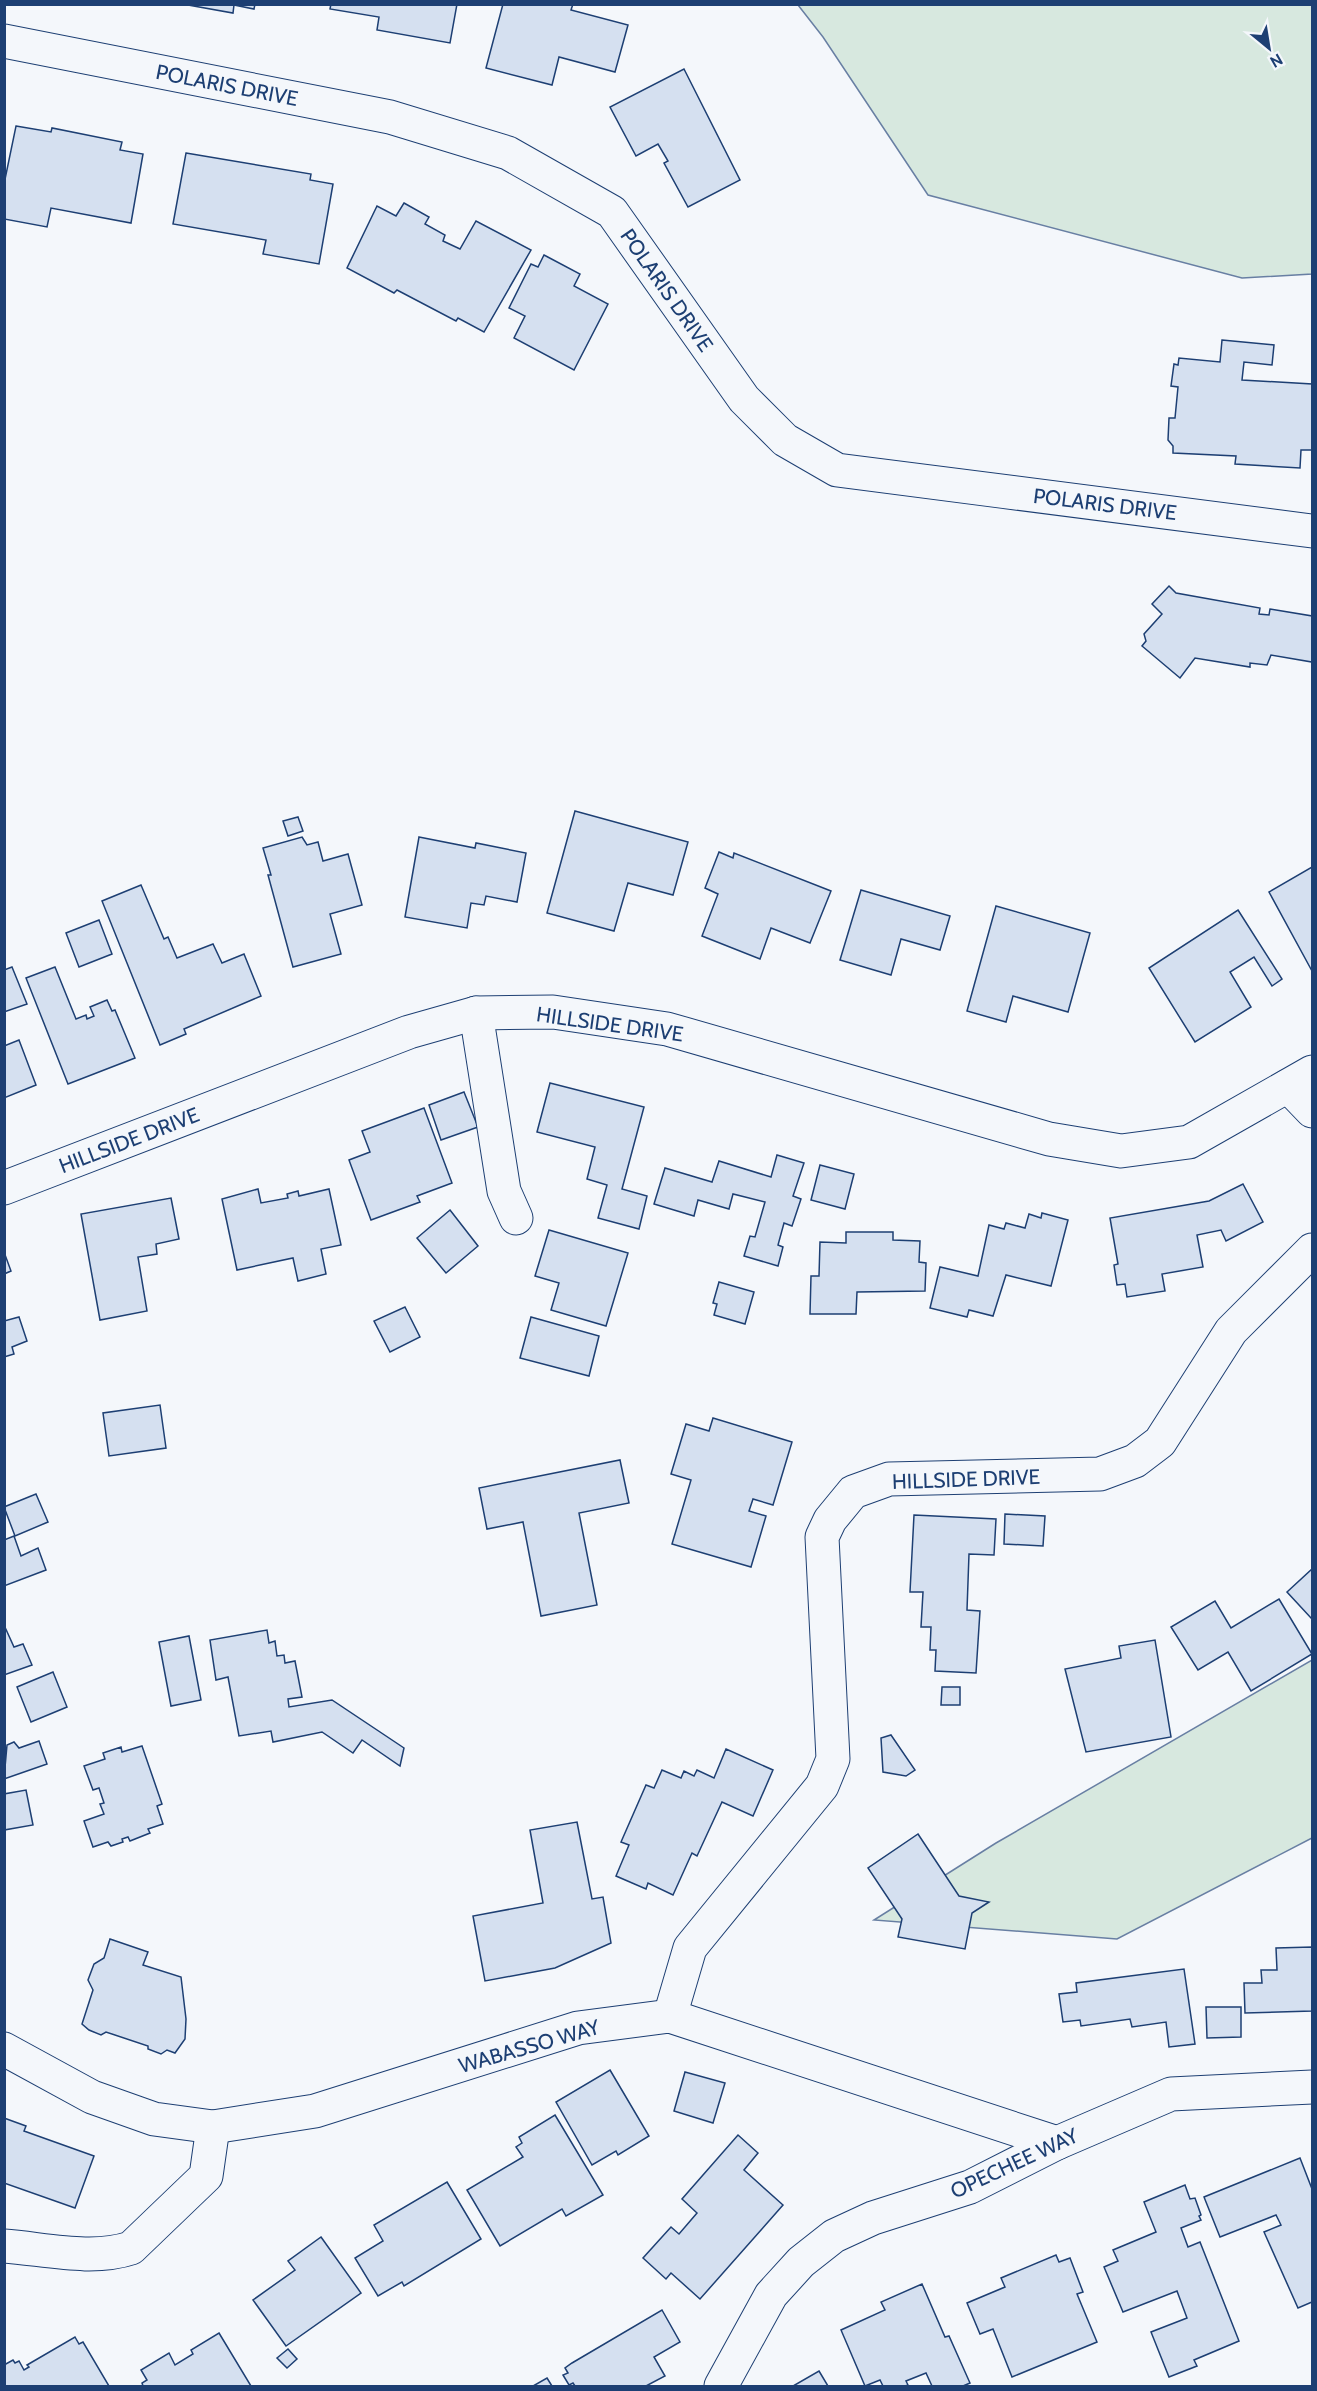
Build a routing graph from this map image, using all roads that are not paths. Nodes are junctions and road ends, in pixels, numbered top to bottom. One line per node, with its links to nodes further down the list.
1 (4, 41): 2 (street, POLARIS DRIVE)
2 (1312, 531)
3 (476, 1013): 4 (street, HILLSIDE DRIVE); 6 (street, HILLSIDE DRIVE); 7 (street)
4 (1300, 1079): 5 (street, HILLSIDE DRIVE)
5 (1312, 1111)
6 (4, 1188)
7 (516, 1218)
8 (1312, 1250): 9 (street, HILLSIDE DRIVE)
9 (669, 2016): 12 (street, WABASSO WAY); 13 (street, WABASSO WAY)
10 (4, 2049): 12 (street, WABASSO WAY)
11 (1312, 2087): 13 (street, OPECHEE WAY)
12 (213, 2127): 14 (street)
13 (1056, 2143): 15 (street, OPECHEE WAY)
14 (4, 2246)
15 (721, 2386)

